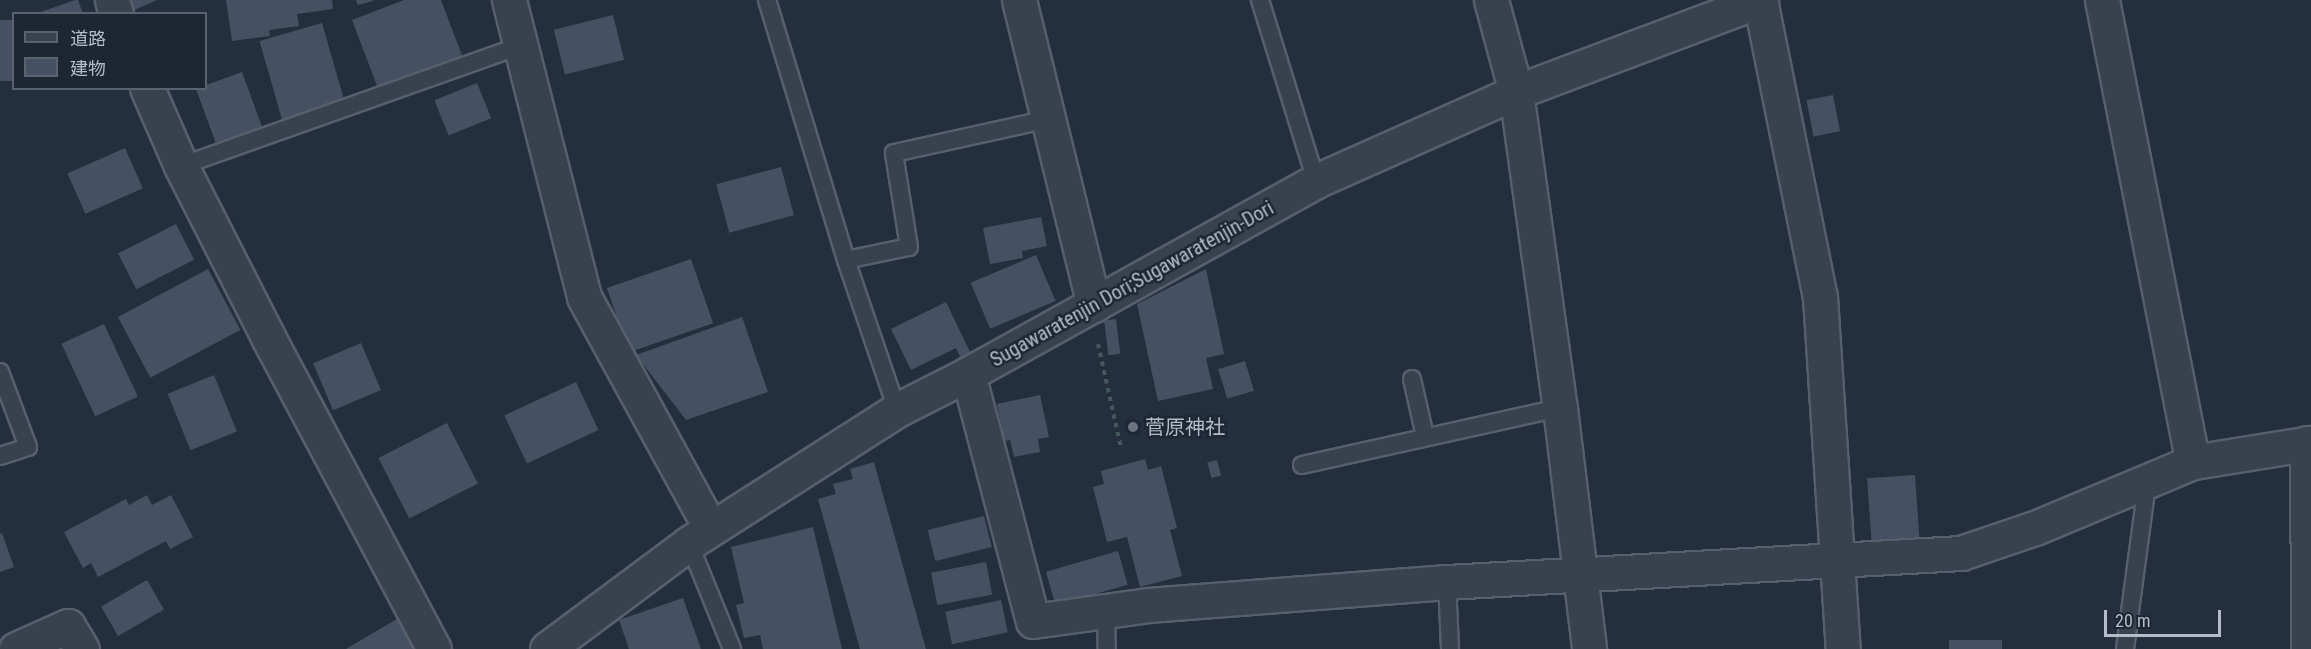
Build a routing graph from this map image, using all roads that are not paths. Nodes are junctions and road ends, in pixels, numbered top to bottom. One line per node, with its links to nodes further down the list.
1 (509, 0): 8 (street)
2 (768, 0): 14 (lane)
3 (1019, 0): 11 (street)
4 (1260, 0): 13 (lane)
5 (1491, 0): 10 (street)
6 (1761, 0): 10 (street, Sugawaratenjin Dori;Sugawaratenjin-Dori); 28 (street)
7 (2102, 0): 24 (street)
8 (520, 46): 12 (lane); 27 (street)
9 (148, 90): 12 (street)
10 (1516, 92): 13 (street, Sugawaratenjin Dori;Sugawaratenjin-Dori); 19 (street)
11 (1048, 119): 14 (lane); 15 (street)
12 (182, 166): 34 (street)
13 (1316, 182): 15 (street, Sugawaratenjin Dori;Sugawaratenjin-Dori)
14 (846, 260): 20 (lane)
15 (1090, 307): 17 (street, Sugawaratenjin Dori;Sugawaratenjin-Dori)
16 (0, 372): 23 (lane)
17 (968, 375): 20 (street, Sugawaratenjin Dori;Sugawaratenjin-Dori); 31 (street)
18 (1412, 379): 21 (lane)
19 (1560, 408): 21 (lane); 29 (street)
20 (897, 410): 27 (street, Sugawaratenjin Dori;Sugawaratenjin-Dori)
21 (1425, 436): 25 (lane)
22 (2309, 443): 24 (street); 42 (street)
23 (0, 456)
24 (2193, 462): 26 (street)
25 (1302, 465)
26 (2147, 484): 28 (street); 41 (lane)
27 (700, 536): 35 (street, Sugawaratenjin Dori;Sugawaratenjin-Dori); 36 (lane)
28 (1838, 563): 29 (street); 40 (street)
29 (1581, 573): 30 (street); 39 (street)
30 (1447, 582): 31 (street); 38 (lane)
31 (1106, 610): 37 (lane)
32 (16, 649): 33 (street)
33 (82, 649)
34 (434, 649)
35 (547, 649)
36 (732, 649)
37 (1107, 649)
38 (1450, 649)
39 (1589, 649)
40 (1843, 649)
41 (2125, 649)
42 (2308, 649)

